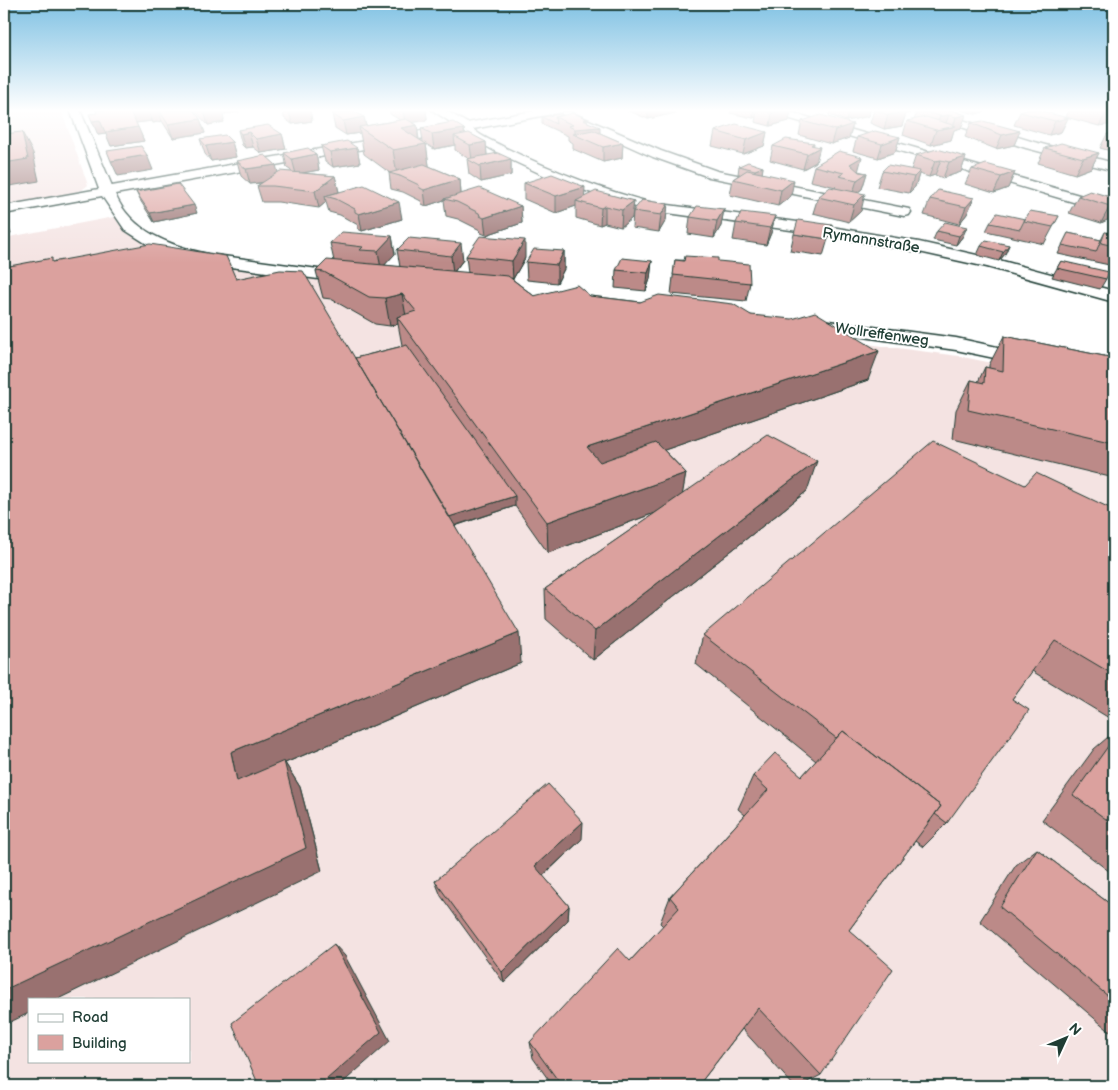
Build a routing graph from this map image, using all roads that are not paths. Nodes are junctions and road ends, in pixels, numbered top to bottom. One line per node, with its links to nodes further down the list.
1 (97, 161): 8 (street)
2 (275, 161): 8 (street)
3 (522, 161): 13 (street, Rymannstraße)
4 (677, 161): 11 (street)
5 (947, 161): 10 (street)
6 (1093, 161): 7 (street)
7 (1114, 166)
8 (106, 191): 9 (street); 12 (street)
9 (4, 210)
10 (1114, 210)
11 (904, 212)
12 (368, 280)
13 (1114, 297)
14 (791, 322): 15 (street, Wollreffenweg)
15 (1049, 364)

